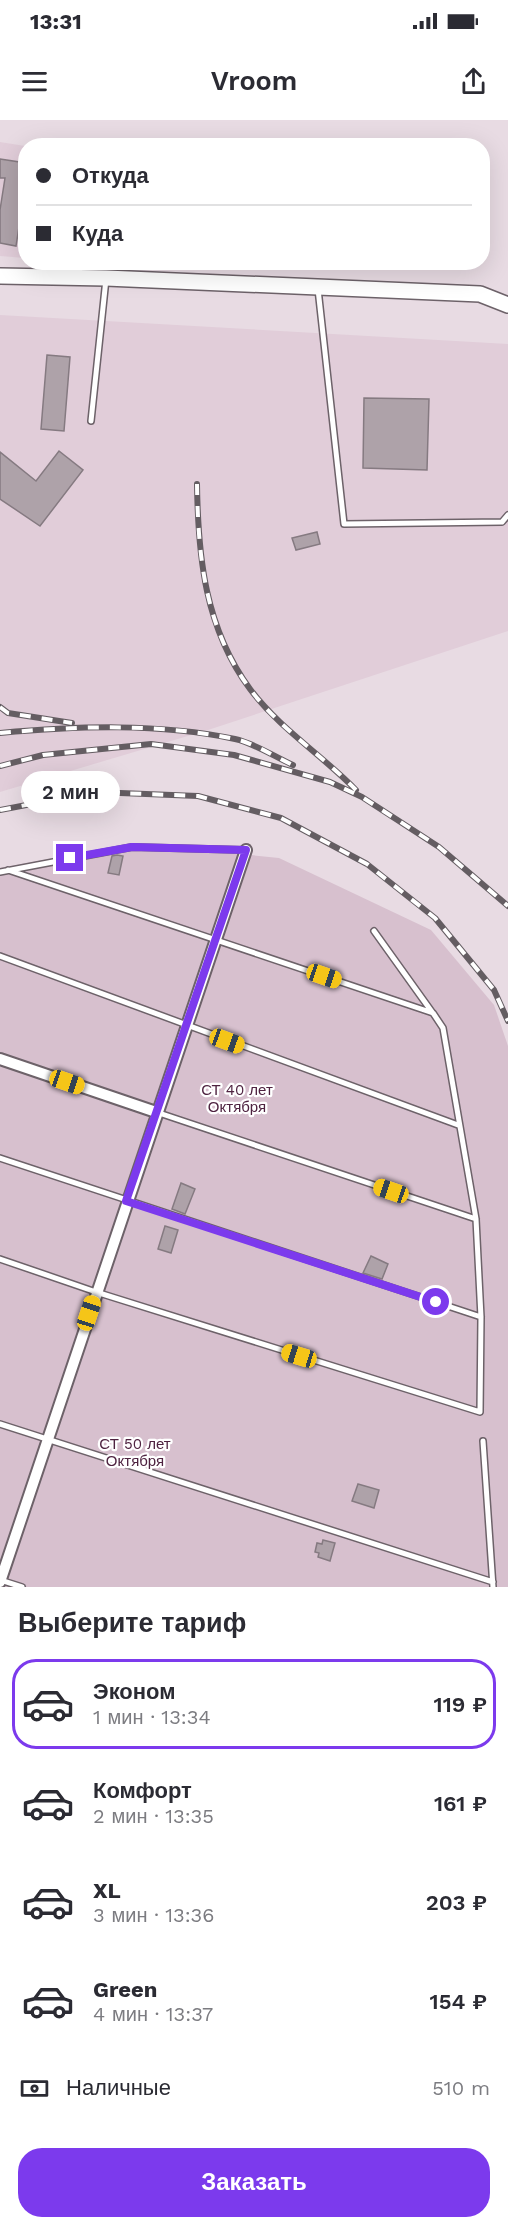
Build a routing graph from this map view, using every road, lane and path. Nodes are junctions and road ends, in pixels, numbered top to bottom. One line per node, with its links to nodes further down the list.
1 (0, 276): 2 (street)
2 (106, 278): 3 (street); 5 (lane)
3 (318, 287): 4 (street); 6 (lane)
4 (508, 305)
5 (90, 421)
6 (508, 515)
7 (246, 850): 8 (lane); 11 (street)
8 (8, 870): 9 (lane); 11 (lane)
9 (0, 872)
10 (374, 931): 13 (lane)
11 (215, 940): 13 (lane); 14 (street)
12 (0, 956): 14 (lane)
13 (433, 1013): 17 (lane)
14 (186, 1025): 16 (street); 17 (lane)
15 (0, 1059): 16 (street)
16 (156, 1112): 19 (street); 20 (lane)
17 (458, 1125): 20 (lane)
18 (0, 1158): 19 (lane)
19 (126, 1201): 22 (street); 23 (lane)
20 (476, 1219): 23 (lane)
21 (0, 1259): 22 (lane)
22 (96, 1292): 23 (lane); 25 (street)
23 (481, 1317)
24 (0, 1424): 25 (lane)
25 (47, 1440): 27 (street); 28 (lane)
26 (483, 1441): 28 (lane)
27 (0, 1581): 29 (lane)
28 (493, 1585)
29 (22, 1587)

